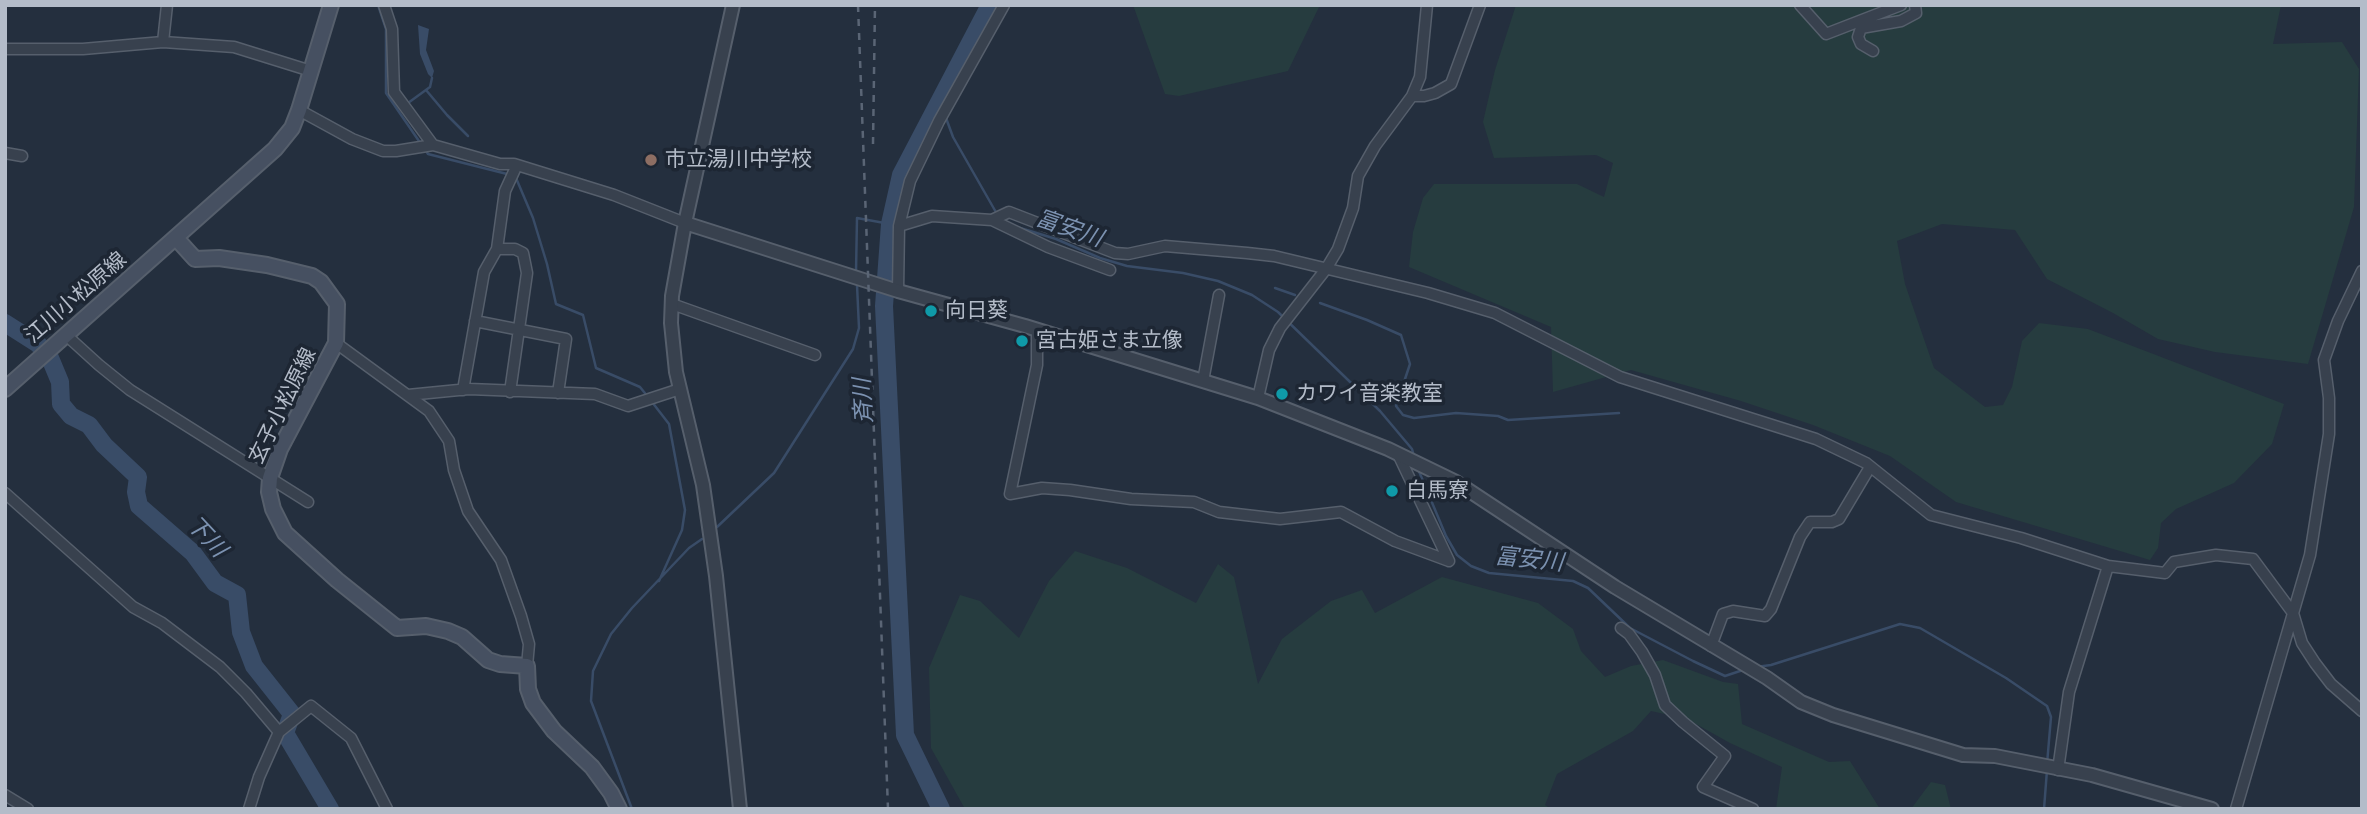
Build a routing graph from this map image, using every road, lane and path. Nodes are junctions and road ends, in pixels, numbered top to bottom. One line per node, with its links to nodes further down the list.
1 (167, 5): 11 (street)
2 (331, 5): 14 (main road)
3 (384, 5): 17 (street)
4 (733, 5): 22 (street)
5 (1004, 5): 23 (street)
6 (1427, 5): 15 (street)
7 (1480, 5): 15 (street)
8 (1800, 5): 9 (street)
9 (1901, 5)
10 (1915, 5): 13 (street)
11 (163, 42): 12 (street); 14 (street)
12 (5, 49)
13 (1873, 51)
14 (311, 71): 16 (main road)
15 (1412, 96): 26 (street)
16 (299, 110): 17 (street); 24 (main road)
17 (433, 145): 20 (street)
18 (5, 153): 19 (street)
19 (22, 156)
20 (517, 165): 22 (street); 25 (street)
21 (992, 220): 23 (street); 26 (street); 27 (street)
22 (685, 223): 29 (street); 31 (street)
23 (899, 226): 29 (street)
24 (176, 238): 35 (main road, 江川小松原線); 36 (main road, 玄子小松原線)
25 (497, 249): 32 (street); 33 (street)
26 (1326, 269): 45 (street); 47 (street)
27 (1110, 270)
28 (2362, 271): 52 (street)
29 (898, 291): 34 (street)
30 (1219, 295): 38 (street)
31 (672, 304): 37 (street); 40 (street)
32 (475, 321): 33 (street); 41 (street)
33 (519, 330): 42 (street); 43 (street)
34 (1037, 330): 38 (street); 46 (street)
35 (66, 335): 39 (main road, 江川小松原線); 48 (street)
36 (336, 344): 44 (street); 48 (main road, 玄子小松原線)
37 (815, 355)
38 (1203, 381): 45 (street)
39 (5, 389)
40 (680, 389): 43 (street); 64 (street)
41 (463, 390): 42 (street); 44 (street)
42 (510, 392): 43 (street)
43 (558, 393)
44 (408, 395): 55 (street)
45 (1258, 398): 46 (street)
46 (1395, 452): 54 (street)
47 (1870, 467): 51 (street); 54 (street)
48 (270, 478): 50 (street); 55 (main road, 玄子小松原線)
49 (5, 493): 57 (street)
50 (308, 502)
51 (2108, 566): 52 (street); 58 (street)
52 (2292, 613): 56 (street); 67 (street)
53 (1621, 628): 65 (street)
54 (1711, 646): 58 (street)
55 (527, 666): 63 (main road)
56 (2362, 711)
57 (279, 732): 61 (street); 62 (street)
58 (2058, 770): 66 (street)
59 (5, 795): 60 (street)
60 (28, 809)
61 (249, 809)
62 (387, 809)
63 (619, 809)
64 (740, 809)
65 (1753, 809)
66 (2212, 809)
67 (2236, 809)

